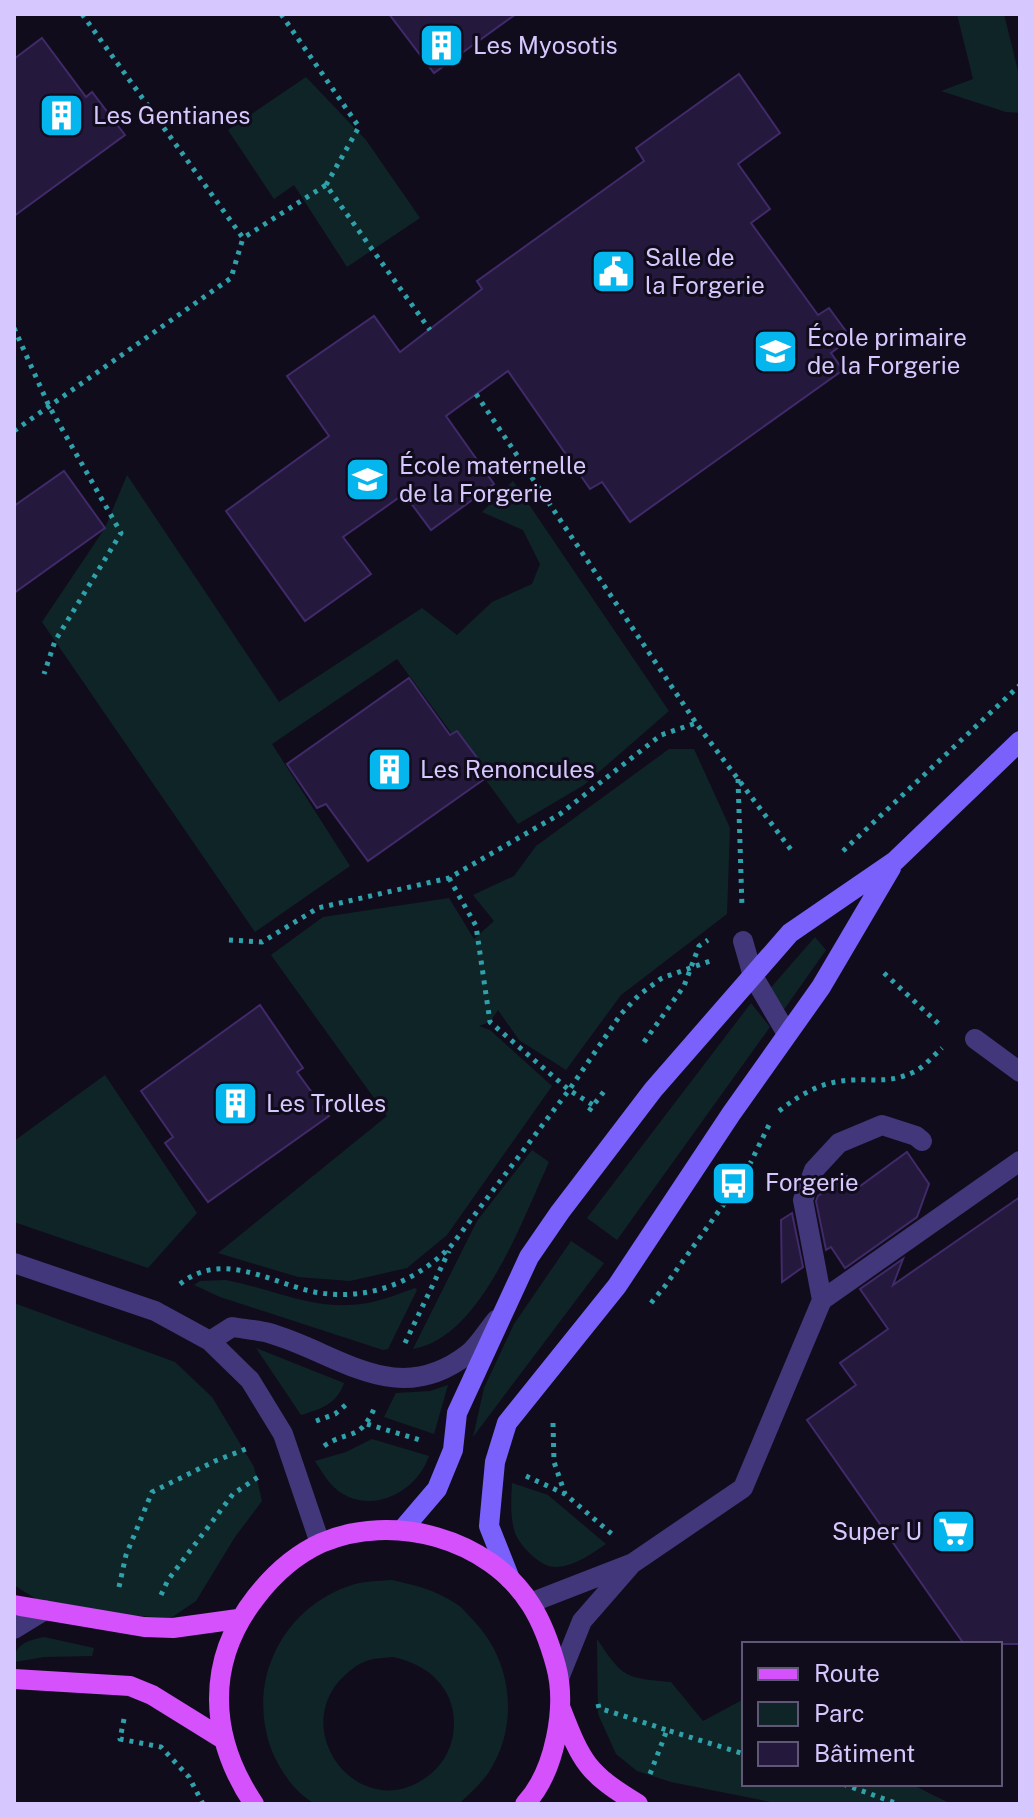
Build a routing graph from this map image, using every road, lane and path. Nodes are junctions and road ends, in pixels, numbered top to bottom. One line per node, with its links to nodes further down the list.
1 (82, 14): 4 (path)
2 (281, 14): 3 (path)
3 (326, 185): 4 (path); 6 (path)
4 (243, 238): 8 (path)
5 (14, 328): 8 (path)
6 (430, 330)
7 (476, 394): 12 (path)
8 (49, 406): 9 (path); 10 (path)
9 (14, 431)
10 (44, 674)
11 (1020, 685): 16 (path)
12 (696, 723): 14 (path); 18 (path)
13 (1020, 741): 17 (main road)
14 (738, 779): 15 (path); 21 (path)
15 (792, 851)
16 (841, 853)
17 (895, 861): 23 (main road); 24 (main road)
18 (449, 878): 20 (path); 29 (path)
19 (710, 939): 22 (path)
20 (229, 940)
21 (743, 941): 22 (path); 23 (street)
22 (692, 966): 26 (path); 29 (path)
23 (753, 976): 24 (street); 37 (main road)
24 (787, 1034): 46 (main road)
25 (975, 1039): 27 (street)
26 (636, 1051)
27 (1020, 1072)
28 (610, 1083): 30 (path)
29 (569, 1090): 30 (path); 39 (path)
30 (593, 1105): 31 (path)
31 (585, 1117)
32 (922, 1141): 36 (street)
33 (1020, 1161): 36 (street)
34 (14, 1263): 39 (street)
35 (665, 1286): 38 (path)
36 (822, 1300): 51 (street)
37 (506, 1308): 41 (street); 45 (main road)
38 (644, 1309)
39 (155, 1311): 40 (street)
40 (210, 1341): 41 (street); 44 (street)
41 (362, 1371): 44 (path)
42 (555, 1410): 48 (path)
43 (367, 1424): 45 (path)
44 (283, 1434): 47 (street); 57 (path)
45 (453, 1450): 49 (main road)
46 (495, 1462): 48 (path); 52 (main road)
47 (293, 1464): 50 (street); 58 (path)
48 (565, 1494): 51 (path)
49 (402, 1530): 50 (main road); 52 (main road)
50 (320, 1543): 56 (main road)
51 (633, 1563): 53 (street); 60 (street)
52 (510, 1579): 53 (main road)
53 (530, 1603): 60 (main road)
54 (14, 1605): 55 (main road)
55 (45, 1610): 57 (main road); 59 (street)
56 (238, 1619): 58 (main road); 66 (main road)
57 (111, 1624): 58 (main road)
58 (144, 1627)
59 (14, 1629)
60 (559, 1678): 64 (main road)
61 (14, 1679): 62 (main road)
62 (130, 1686): 66 (main road); 70 (path)
63 (594, 1695): 65 (path)
64 (561, 1709): 72 (main road); 73 (main road)
65 (667, 1730): 67 (path); 68 (path)
66 (223, 1739): 71 (main road)
67 (742, 1753)
68 (650, 1775)
69 (848, 1786): 74 (path)
70 (203, 1804)
71 (254, 1804)
72 (525, 1804)
73 (638, 1804)
74 (898, 1804)

